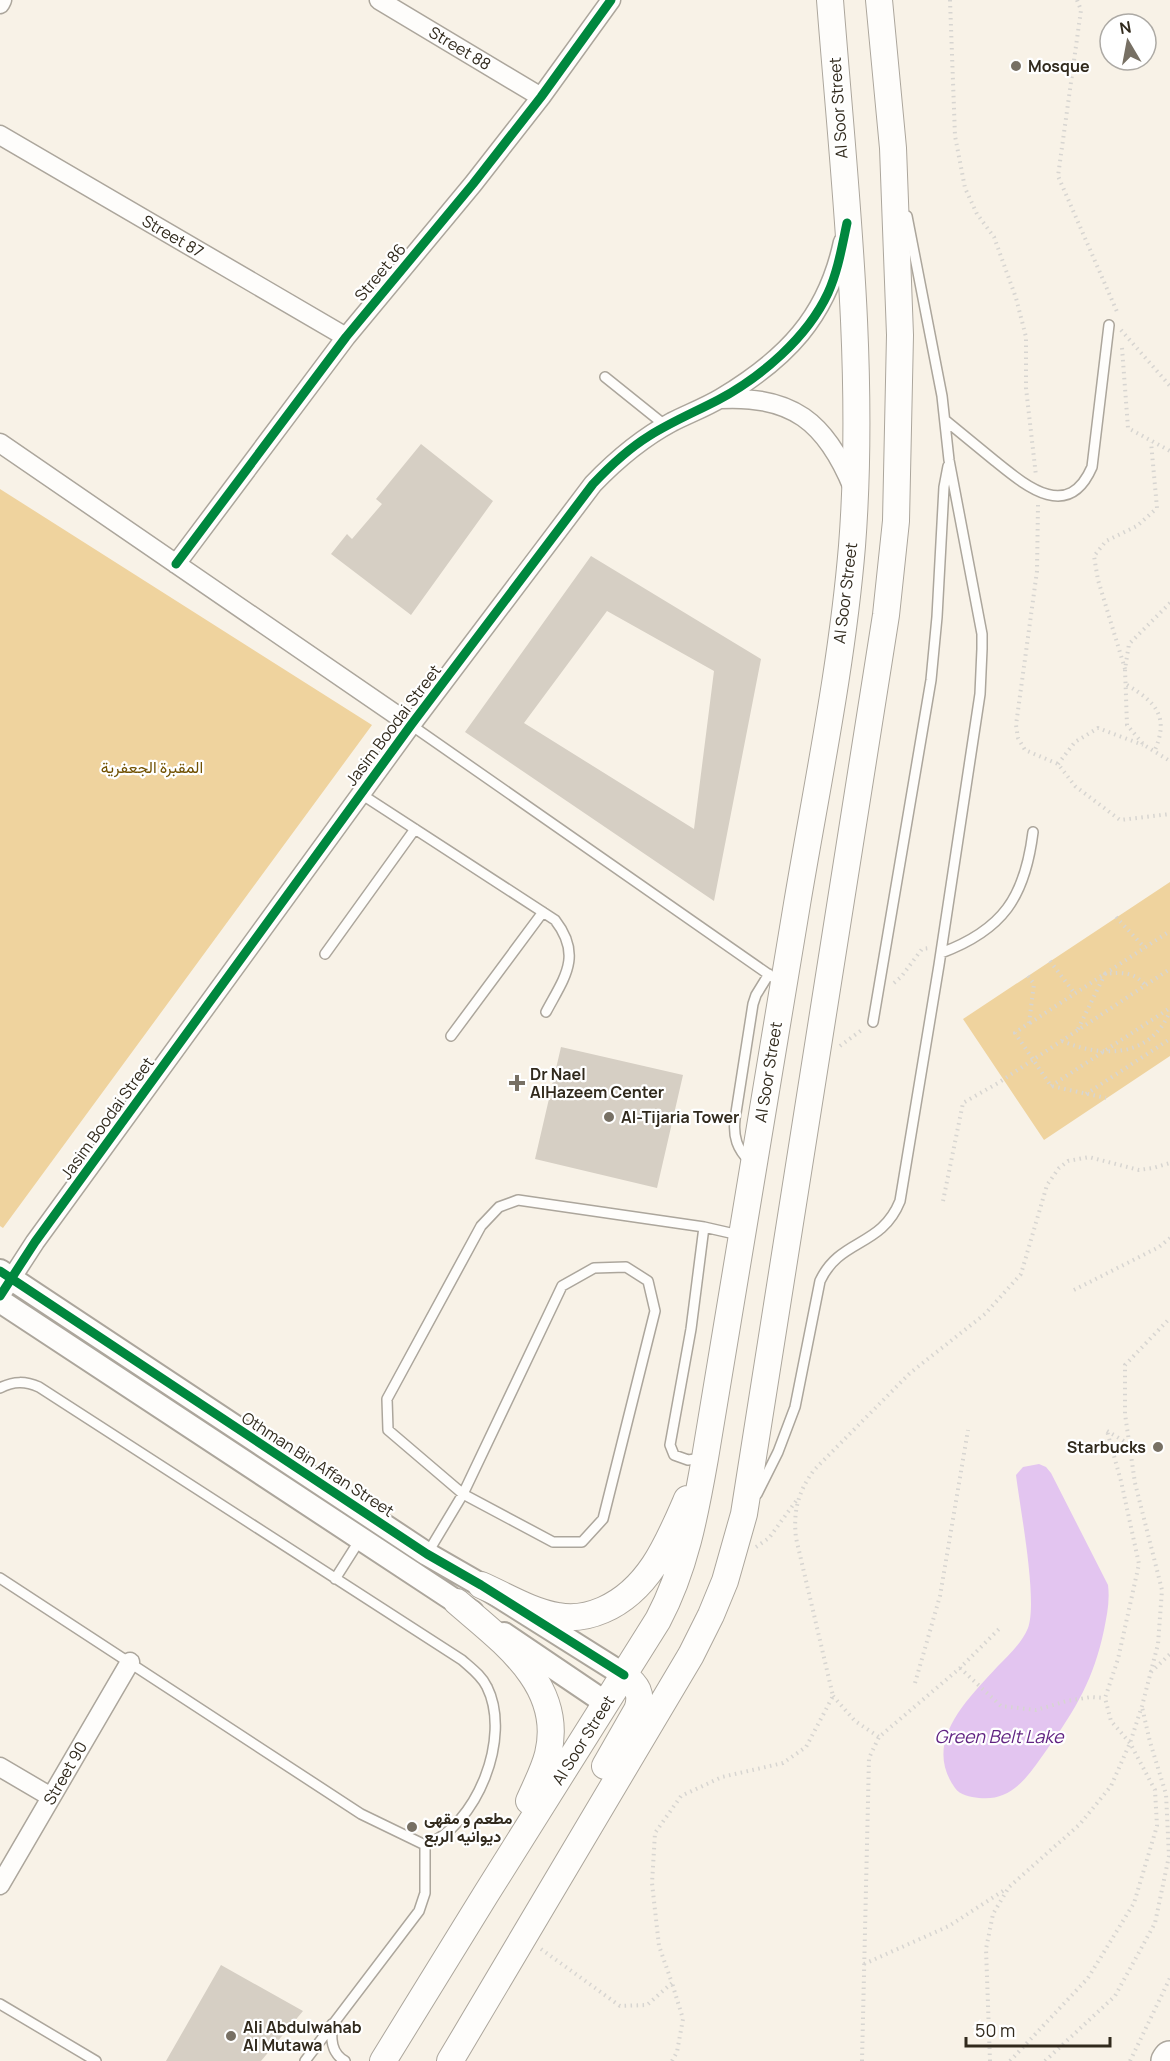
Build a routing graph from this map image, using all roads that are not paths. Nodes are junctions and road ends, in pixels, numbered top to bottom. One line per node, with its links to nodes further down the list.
1 (611, 0): 5 (street, Street 86)
2 (830, 0): 8 (main road, Al Soor Street)
3 (879, 0): 7 (main road)
4 (384, 1): 5 (street, Street 88)
5 (541, 97): 10 (street, Street 86)
6 (0, 135): 10 (street, Street 87)
7 (893, 148): 13 (lane); 37 (main road)
8 (847, 223): 12 (street, Jasim Boodai Street); 17 (main road, Al Soor Street)
9 (1109, 325): 13 (lane)
10 (346, 337): 18 (street, Street 86)
11 (605, 377): 14 (lane)
12 (720, 399): 14 (street, Jasim Boodai Street); 17 (street, Jasim Boodai Street)
13 (945, 420): 16 (lane)
14 (666, 426): 19 (street, Jasim Boodai Street)
15 (0, 443): 18 (street, Jasim Boodai Street)
16 (949, 460): 24 (lane); 28 (lane)
17 (855, 493): 26 (main road, Al Soor Street)
18 (176, 564): 19 (street, Jasim Boodai Street)
19 (411, 725): 20 (street, Jasim Boodai Street); 26 (lane)
20 (361, 794): 21 (lane); 32 (street, Jasim Boodai Street)
21 (415, 829): 23 (lane); 25 (lane)
22 (1033, 832): 24 (lane)
23 (543, 912): 27 (lane); 29 (lane)
24 (941, 950): 37 (lane)
25 (325, 954)
26 (776, 979): 31 (main road, Al Soor Street)
27 (546, 1012)
28 (873, 1022)
29 (451, 1036)
30 (704, 1227): 31 (lane); 35 (lane); 36 (lane)
31 (741, 1235): 35 (main road, Al Soor Street)
32 (4, 1282): 39 (street, Othman Bin Affan Street)
33 (0, 1301): 38 (street)
34 (0, 1388): 41 (lane)
35 (705, 1458): 42 (main road); 45 (main road, Al Soor Street)
36 (463, 1494): 36 (lane); 39 (lane)
37 (744, 1514): 46 (main road)
38 (361, 1538): 41 (lane); 43 (street)
39 (427, 1554): 42 (street, Othman Bin Affan Street)
40 (0, 1578): 44 (lane)
41 (335, 1579): 51 (lane)
42 (481, 1585): 45 (street, Othman Bin Affan Street)
43 (457, 1602): 47 (street); 54 (main road)
44 (130, 1662): 50 (street, Street 90); 51 (lane)
45 (624, 1676): 47 (main road, Al Soor Street); 48 (main road)
46 (672, 1686): 48 (main road); 52 (main road)
47 (606, 1703): 48 (main road); 54 (main road, Al Soor Street)
48 (635, 1713): 52 (main road)
49 (0, 1767): 50 (street)
50 (51, 1797): 53 (street, Street 90)
51 (425, 1845): 56 (lane)
52 (566, 1866): 61 (main road)
53 (0, 1885)
54 (486, 1894): 60 (main road, Al Soor Street)
55 (0, 2004): 57 (lane)
56 (332, 2024): 58 (lane); 59 (lane)
57 (96, 2061)
58 (305, 2061)
59 (345, 2061)
60 (383, 2061)
61 (450, 2061)

